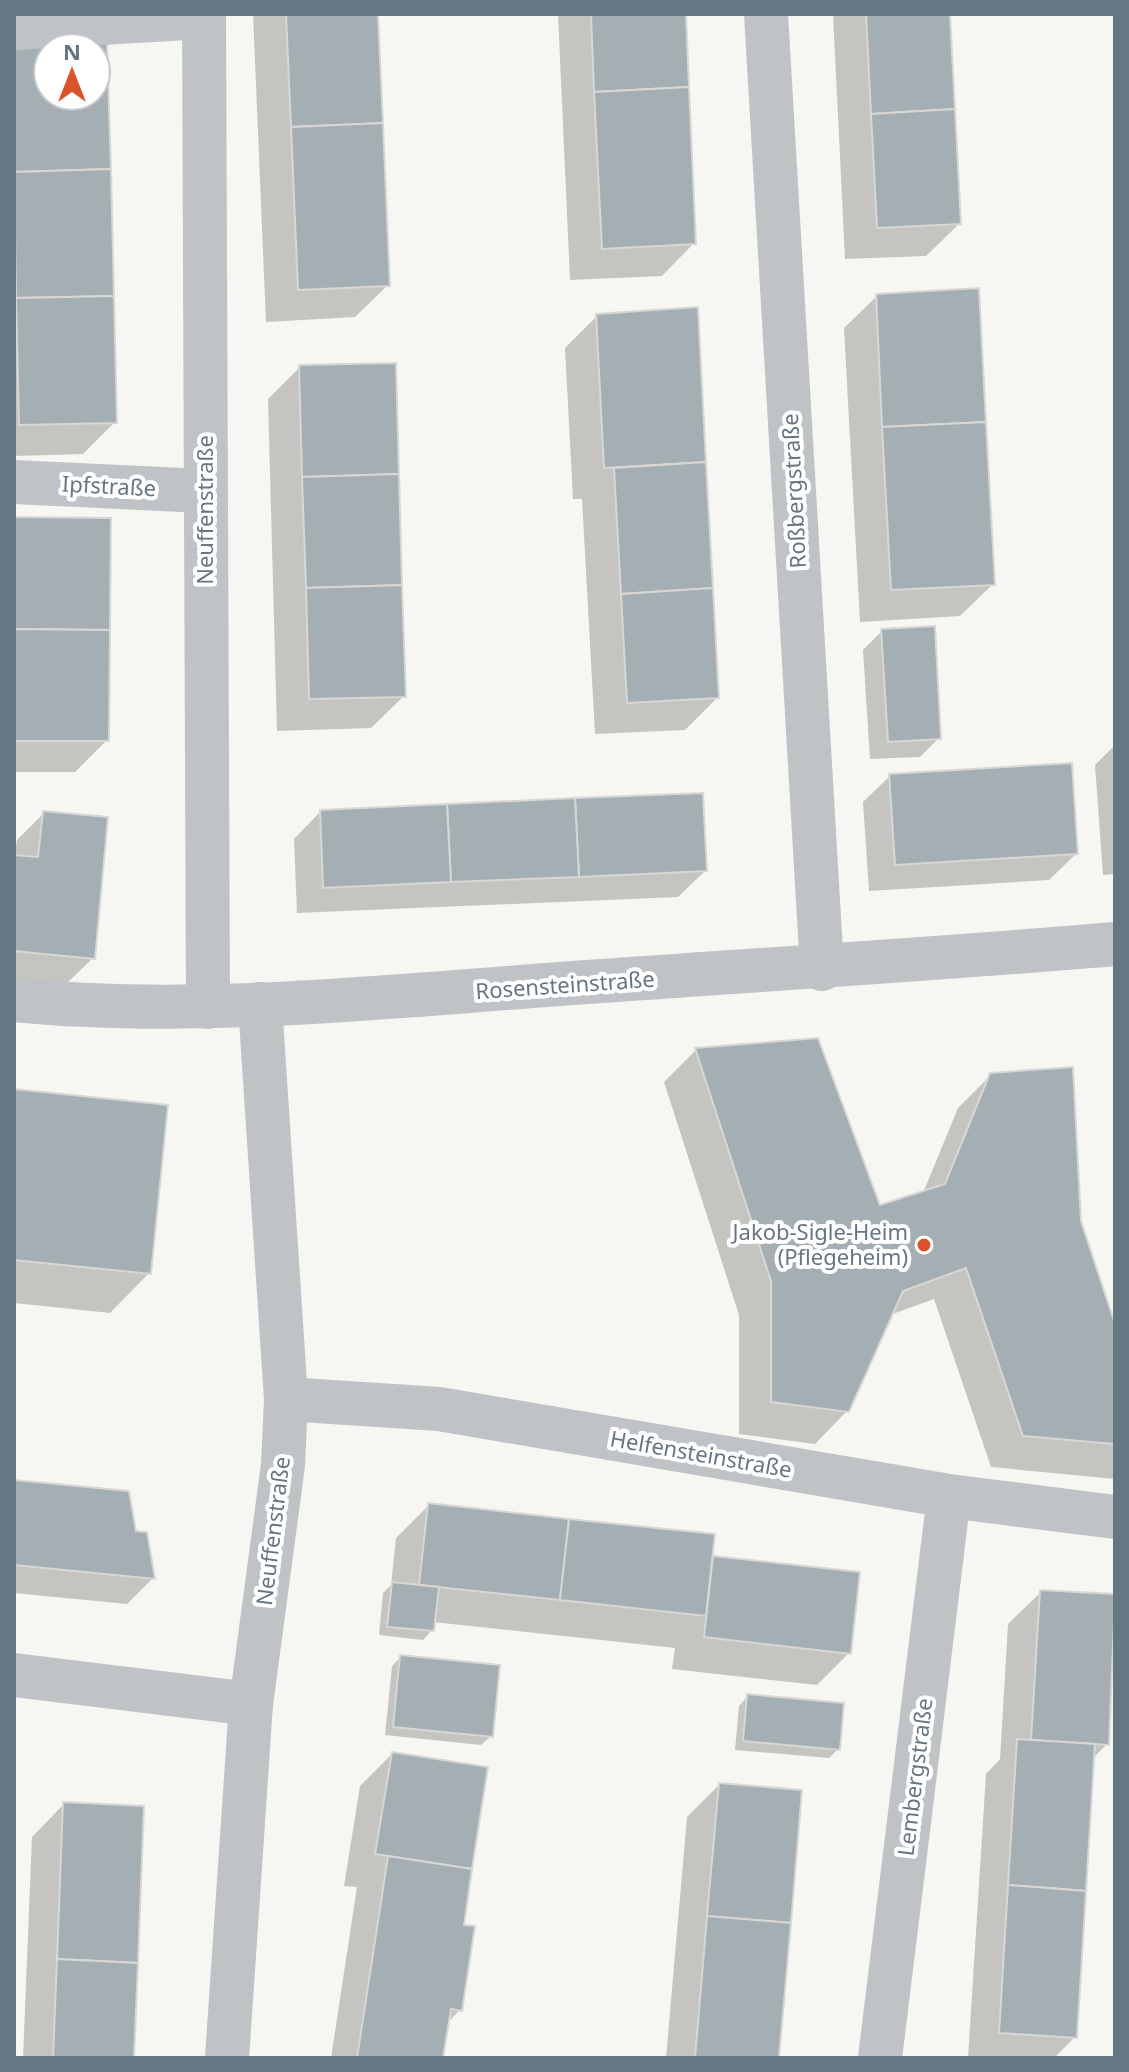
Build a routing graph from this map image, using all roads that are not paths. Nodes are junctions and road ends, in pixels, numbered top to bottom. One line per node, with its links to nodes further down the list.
1 (766, 14): 7 (street, Roßbergstraße)
2 (204, 16): 3 (street); 5 (street, Neuffenstraße)
3 (14, 28)
4 (14, 482): 5 (street, Ipfstraße)
5 (204, 491): 10 (street, Neuffenstraße)
6 (1115, 944): 7 (street, Rosensteinstraße)
7 (822, 969): 9 (street, Rosensteinstraße)
8 (14, 1000): 10 (street, Rosensteinstraße)
9 (260, 1004): 10 (street, Rosensteinstraße); 11 (street, Neuffenstraße)
10 (208, 1007)
11 (286, 1399): 12 (street, Helfensteinstraße); 15 (street, Neuffenstraße)
12 (949, 1496): 13 (street, Helfensteinstraße); 17 (street, Lembergstraße)
13 (1115, 1517)
14 (14, 1675): 15 (street)
15 (251, 1704): 16 (street, Neuffenstraße)
16 (227, 2058)
17 (880, 2058)

